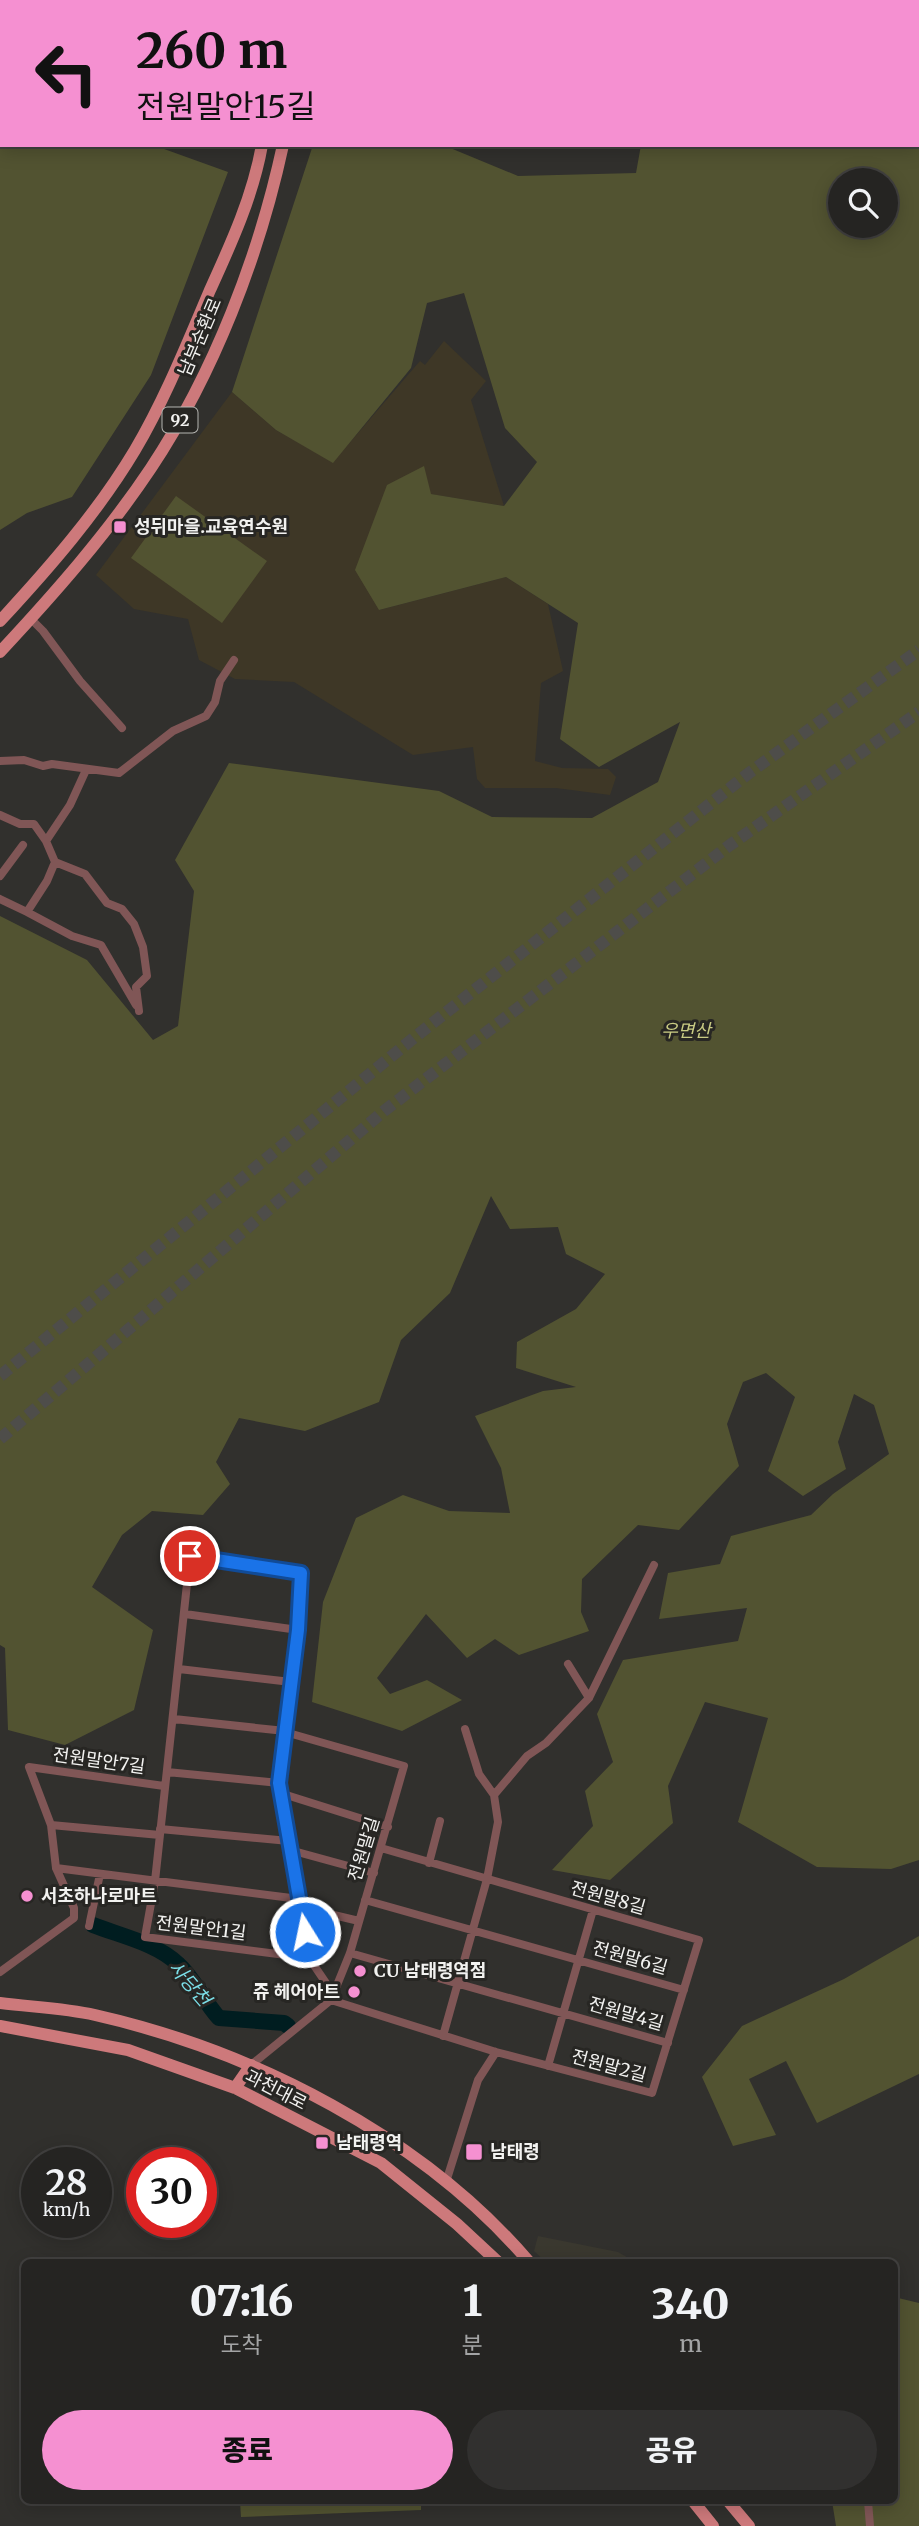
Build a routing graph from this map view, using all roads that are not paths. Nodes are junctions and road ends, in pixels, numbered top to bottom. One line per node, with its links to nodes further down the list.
1 (261, 147): 4 (main road, 남부순환로 / 92)
2 (283, 147): 3 (main road, 남부순환로 / 92)
3 (31, 619): 5 (main road, 남부순환로 / 92); 7 (street)
4 (0, 621)
5 (0, 652)
6 (234, 660): 9 (street)
7 (122, 728)
8 (0, 761): 9 (street)
9 (86, 770): 11 (street)
10 (0, 816): 11 (street)
11 (46, 841): 13 (street)
12 (23, 845): 14 (street)
13 (55, 862): 16 (street); 16 (street)
14 (0, 876)
15 (0, 899): 16 (street)
16 (27, 912)
17 (654, 1565): 23 (street)
18 (185, 1614): 19 (street); 19 (street, 전원말안7길); 21 (street, 전원말안7길)
19 (298, 1630): 22 (street)
20 (568, 1664): 23 (street)
21 (179, 1669): 22 (street); 24 (street, 전원말안7길)
22 (291, 1682): 26 (street)
23 (589, 1698): 31 (street)
24 (174, 1719): 26 (street); 27 (street, 전원말안7길)
25 (465, 1729): 31 (street)
26 (285, 1731): 28 (street); 34 (street, 전원말길)
27 (167, 1772): 28 (street, 전원말안7길); 29 (street)
28 (279, 1783): 30 (street)
29 (164, 1786): 33 (street, 전원말안7길); 35 (street)
30 (280, 1793): 34 (street); 36 (street)
31 (494, 1795): 42 (street)
32 (440, 1821): 38 (street)
33 (51, 1825): 35 (street); 39 (street)
34 (388, 1827): 37 (street, 전원말길)
35 (160, 1832): 36 (street); 43 (street)
36 (290, 1846): 40 (street); 45 (street)
37 (382, 1848): 38 (street, 전원말8길); 40 (street, 전원말길)
38 (429, 1863): 42 (street, 전원말8길)
39 (56, 1868): 41 (street); 54 (street)
40 (374, 1873): 44 (street, 전원말길)
41 (100, 1874): 43 (street); 48 (street)
42 (487, 1879): 46 (street, 전원말8길); 49 (street)
43 (155, 1881): 45 (street); 51 (street, 전원말안1길)
44 (365, 1900): 47 (street, 전원말길); 49 (street, 전원말6길)
45 (300, 1903): 47 (street); 51 (street)
46 (593, 1910): 52 (street, 전원말6길); 53 (street, 전원말8길)
47 (359, 1921): 50 (street, 전원말길)
48 (89, 1926)
49 (473, 1930): 52 (street, 전원말6길); 55 (street)
50 (350, 1953): 55 (street, 전원말4길); 57 (street, 전원말길)
51 (309, 1958): 57 (street)
52 (578, 1959): 56 (street, 전원말6길); 59 (street, 전원말4길)
53 (693, 1962): 56 (street, 전원말6길)
54 (0, 1972)
55 (458, 1983): 59 (street, 전원말4길); 61 (street)
56 (684, 1990): 62 (street, 전원말4길)
57 (331, 2000): 61 (street, 전원말2길); 64 (street, 전원말길)
58 (0, 2003): 64 (main road, 과천대로)
59 (563, 2013): 62 (street, 전원말4길); 65 (street, 전원말2길)
60 (0, 2026): 66 (main road, 과천대로)
61 (443, 2036): 63 (street, 전원말2길)
62 (668, 2043): 65 (street, 전원말2길)
63 (496, 2052): 65 (street, 전원말2길); 67 (street)
64 (251, 2065): 66 (main road); 67 (main road, 과천대로)
65 (548, 2066)
66 (235, 2088): 68 (main road, 과천대로)
67 (446, 2182): 69 (main road, 과천대로)
68 (495, 2259)
69 (526, 2259)
70 (695, 2504): 73 (main road)
71 (730, 2504): 74 (main road)
72 (868, 2504): 75 (street)
73 (713, 2526)
74 (748, 2526)
75 (870, 2526)

